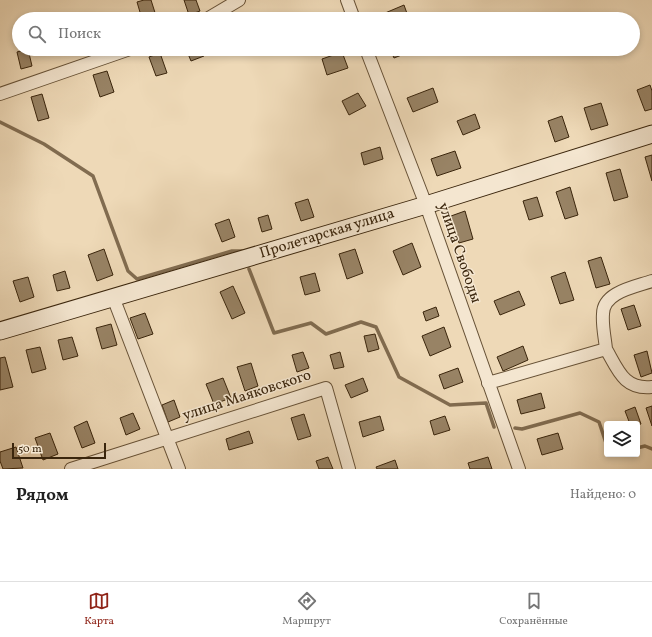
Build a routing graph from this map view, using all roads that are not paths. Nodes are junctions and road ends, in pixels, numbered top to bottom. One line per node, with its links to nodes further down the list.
1 (239, 0): 3 (street)
2 (347, 0): 4 (street)
3 (219, 12)
4 (351, 12)
5 (110, 56): 7 (street)
6 (369, 56): 9 (street, улица Свободы)
7 (0, 94)
8 (652, 134): 9 (main road, Пролетарская улица)
9 (426, 205): 11 (main road, Пролетарская улица); 14 (street, улица Свободы)
10 (652, 281): 13 (street)
11 (114, 297): 12 (main road, Пролетарская улица); 16 (street)
12 (0, 331)
13 (606, 349): 14 (street); 15 (street)
14 (488, 383): 21 (street, улица Свободы)
15 (652, 387)
16 (166, 439): 17 (street, улица Маяковского); 19 (street); 20 (street, улица Маяковского)
17 (104, 464): 18 (street, улица Маяковского)
18 (71, 469)
19 (179, 469)
20 (349, 469)
21 (519, 469)

